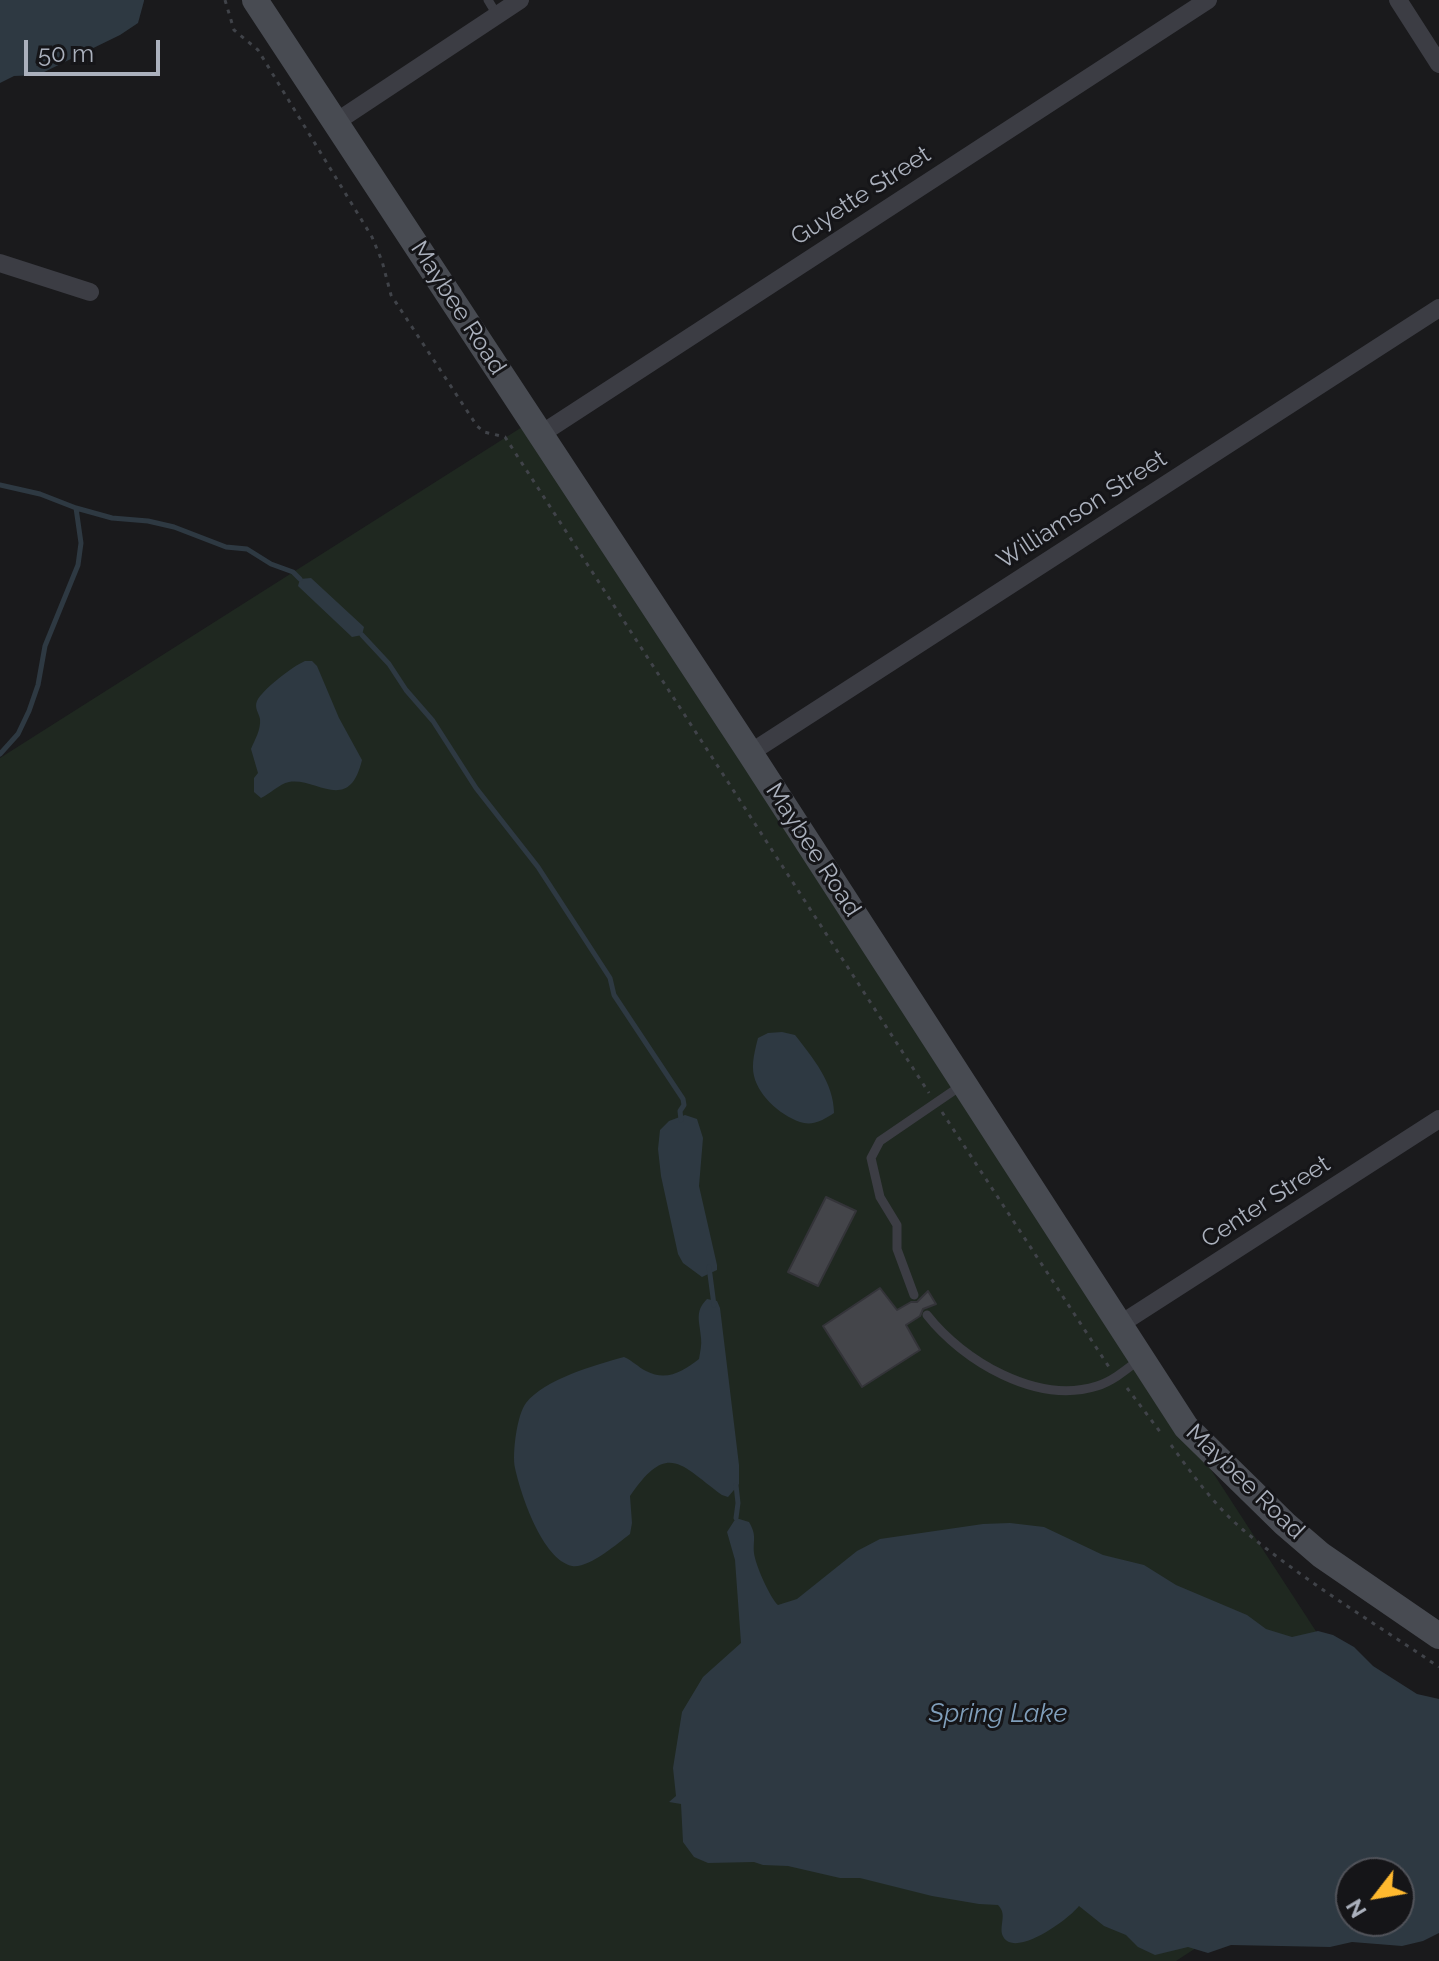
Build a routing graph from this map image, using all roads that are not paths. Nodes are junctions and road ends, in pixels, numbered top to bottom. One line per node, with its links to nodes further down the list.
1 (255, 0): 7 (main road, Maybee Road)
2 (520, 0): 5 (street)
3 (1208, 0): 11 (street, Guyette Street)
4 (1398, 0): 6 (street)
5 (492, 8): 7 (street)
6 (1439, 64)
7 (336, 122): 11 (main road, Maybee Road)
8 (0, 263): 9 (street)
9 (90, 292)
10 (1439, 308): 12 (street, Williamson Street)
11 (541, 434): 12 (main road, Maybee Road)
12 (750, 753): 13 (main road, Maybee Road)
13 (965, 1083): 15 (lane); 17 (main road, Maybee Road)
14 (1439, 1119): 17 (street, Center Street)
15 (914, 1295)
16 (927, 1315): 18 (lane)
17 (1119, 1325): 18 (main road, Maybee Road)
18 (1140, 1359): 19 (main road, Maybee Road)
19 (1439, 1636)

